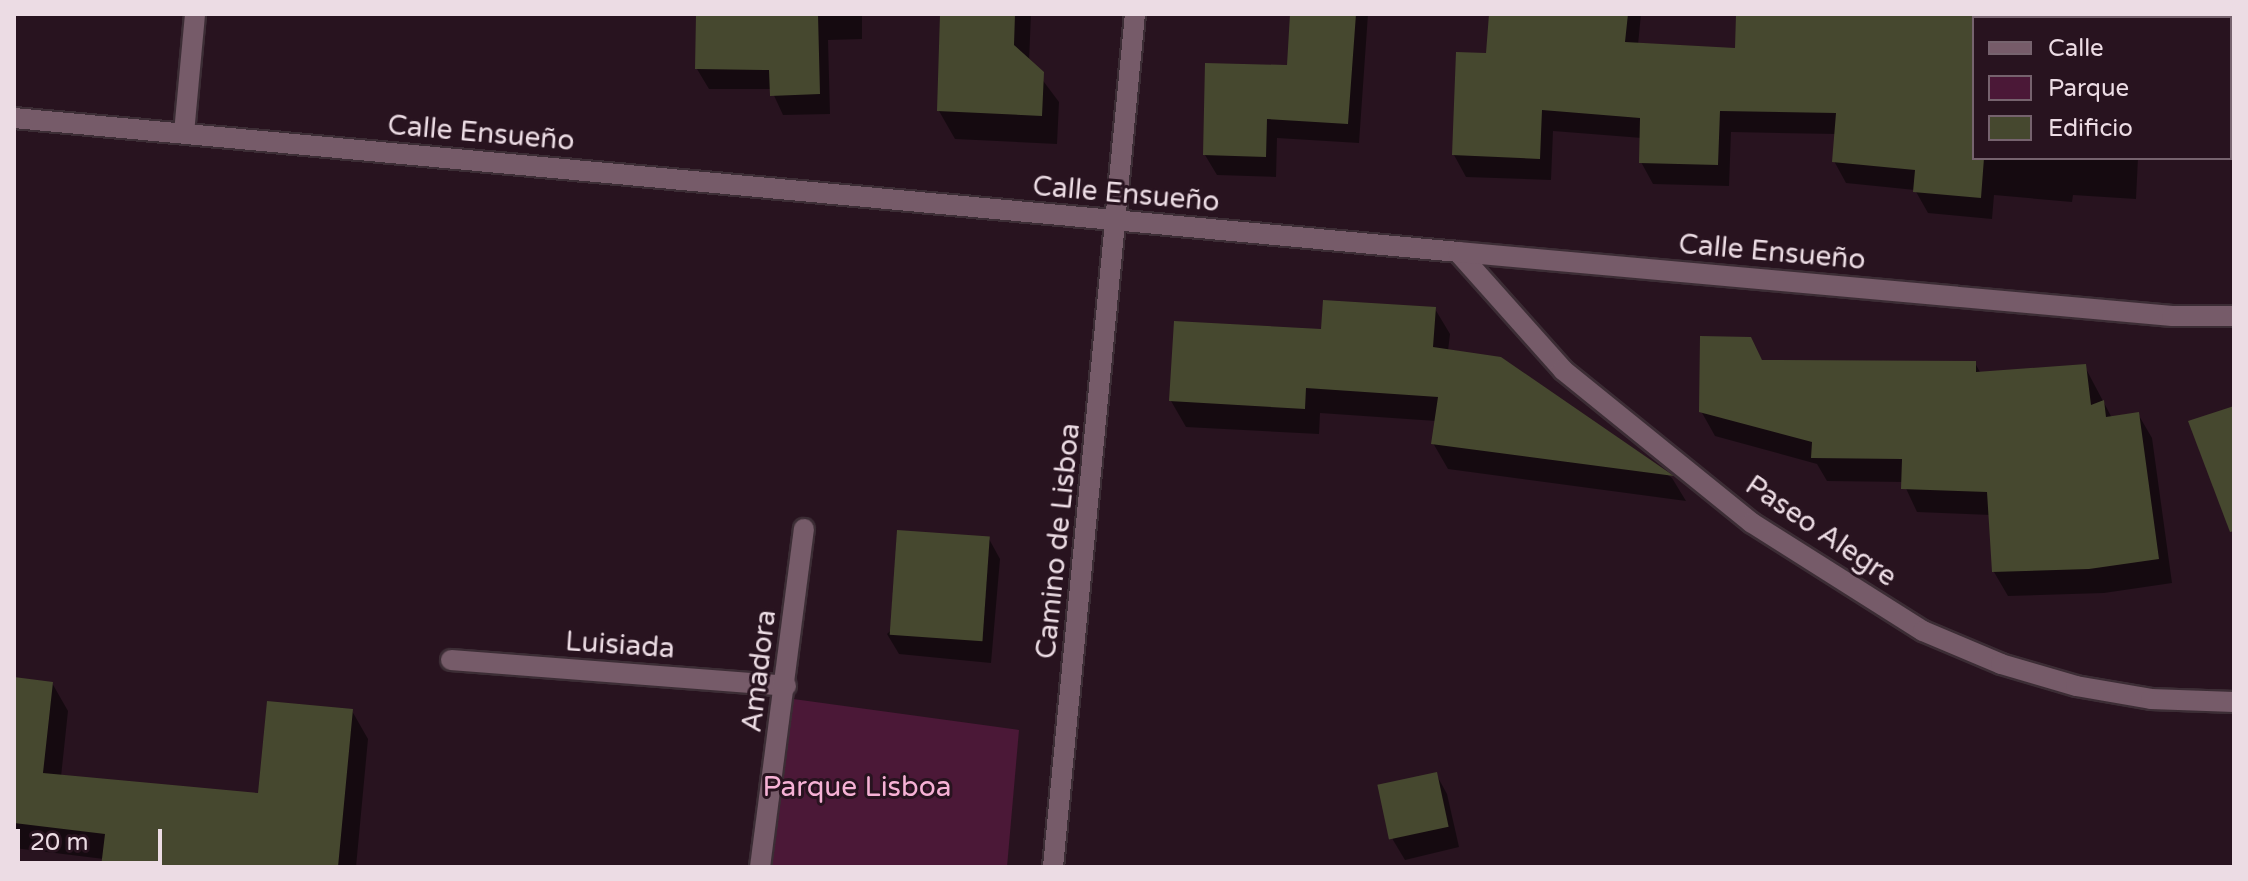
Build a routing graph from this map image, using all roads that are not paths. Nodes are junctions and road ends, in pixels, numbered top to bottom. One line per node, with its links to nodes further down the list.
1 (195, 14): 4 (street)
2 (1135, 14): 5 (street, Camino de Lisboa)
3 (14, 118): 4 (street, Calle Ensueño)
4 (184, 133): 5 (street, Calle Ensueño)
5 (1119, 221): 6 (street, Calle Ensueño); 13 (street, Camino de Lisboa)
6 (1458, 252): 7 (street, Calle Ensueño); 11 (street, Paseo Alegre)
7 (2234, 316)
8 (804, 529): 10 (street, Amadora)
9 (451, 660): 10 (street, Luisiada)
10 (786, 686): 12 (street, Amadora)
11 (2234, 702)
12 (760, 867)
13 (1053, 867)

